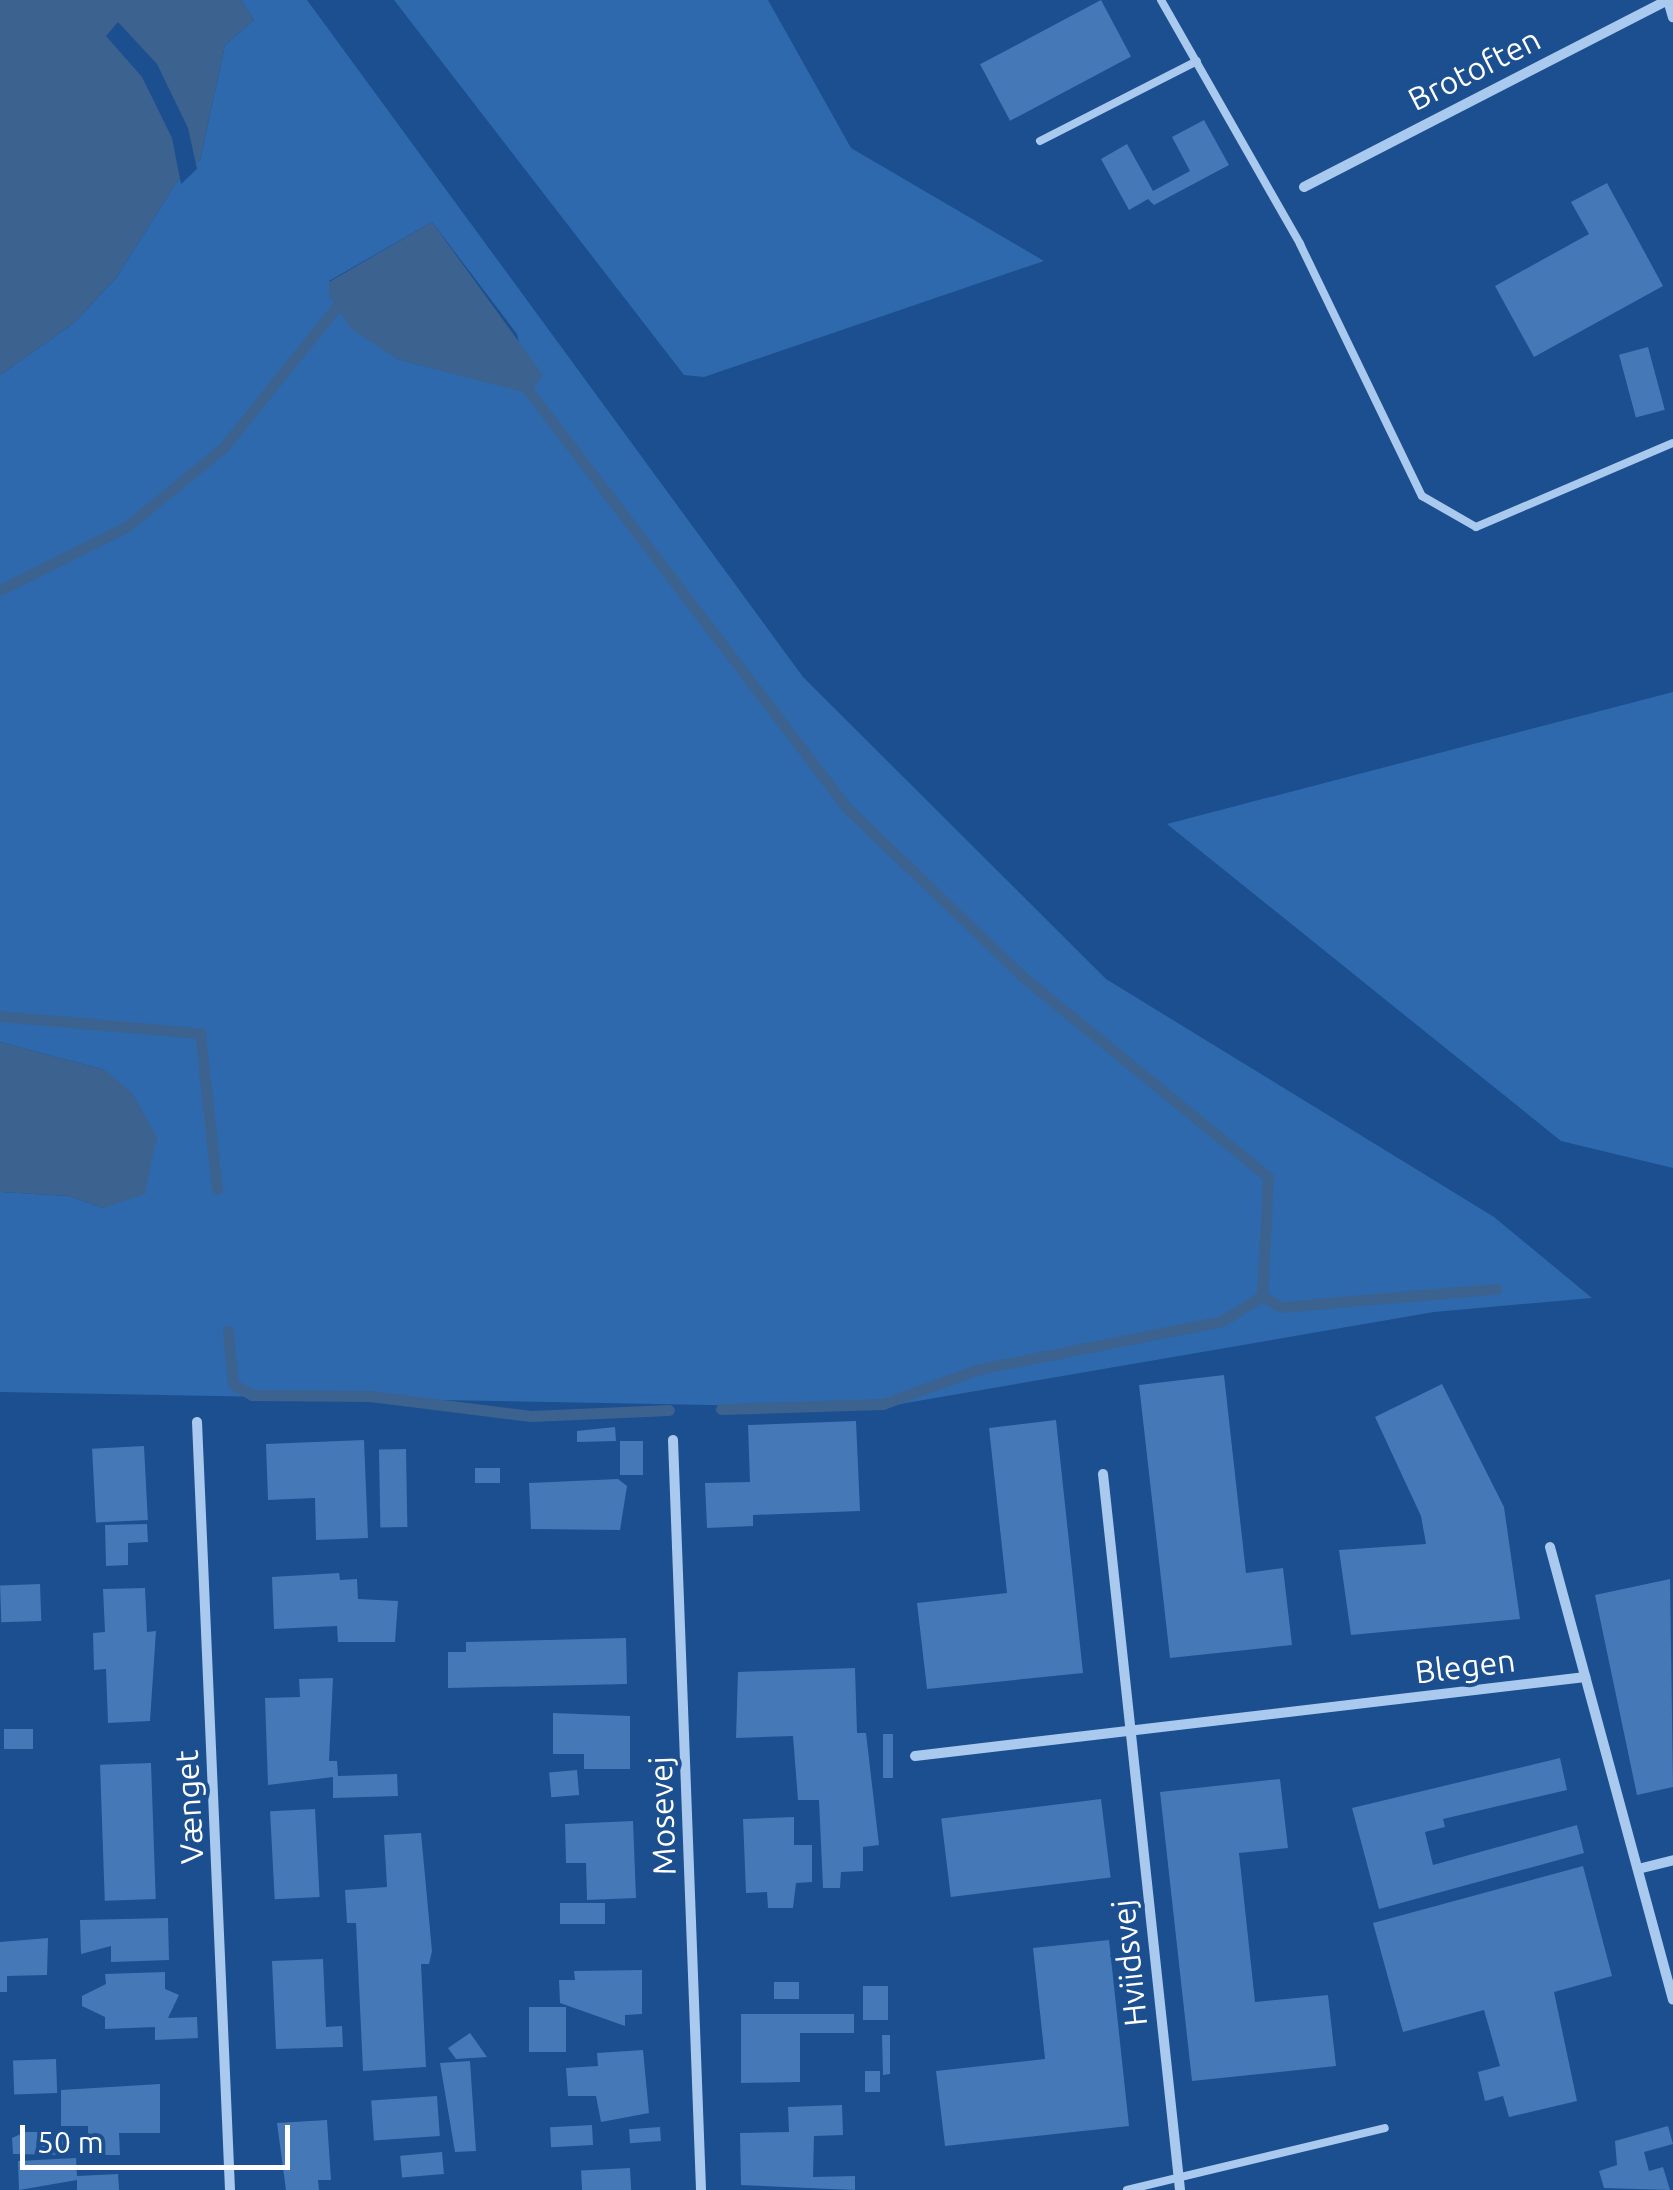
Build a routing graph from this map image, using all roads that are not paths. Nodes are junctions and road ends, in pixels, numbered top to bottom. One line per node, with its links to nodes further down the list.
1 (1161, 0): 4 (lane)
2 (1668, 0): 3 (street, Brotoften); 6 (street, Brotoften)
3 (1673, 16)
4 (1197, 61): 5 (lane); 7 (lane)
5 (1040, 141)
6 (1304, 188)
7 (1673, 443)
8 (197, 1422): 20 (street, Vænget)
9 (674, 1440): 21 (street, Mosevej)
10 (1102, 1474): 13 (street, Hviidsvej)
11 (1550, 1547): 12 (street)
12 (1585, 1677): 13 (street, Blegen); 16 (street)
13 (1128, 1730): 14 (street); 19 (street, Hviidsvej)
14 (915, 1756)
15 (1673, 1860): 16 (street)
16 (1638, 1869): 17 (street)
17 (1673, 2000)
18 (1385, 2128): 19 (lane)
19 (1179, 2184): 22 (lane)
20 (230, 2190)
21 (701, 2190)
22 (1128, 2190)

